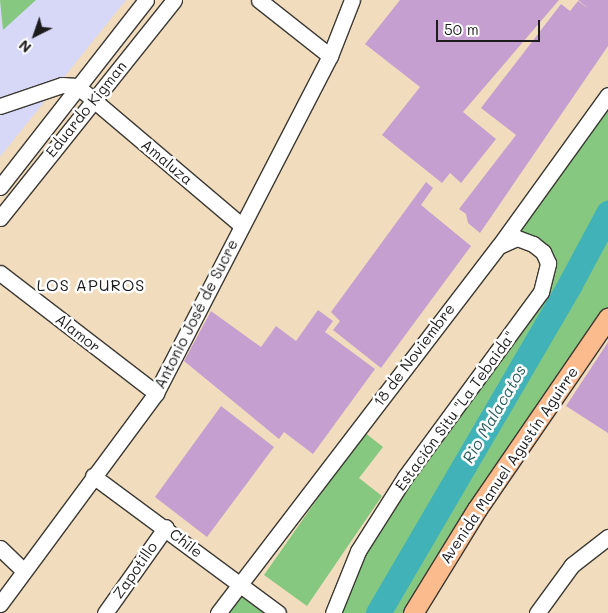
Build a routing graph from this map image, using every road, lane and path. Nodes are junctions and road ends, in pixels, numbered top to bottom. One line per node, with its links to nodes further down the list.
1 (146, 0): 6 (street, Eduardo Kigman)
2 (174, 0): 8 (street, Eduardo Kigman)
3 (259, 0): 5 (street)
4 (352, 0): 5 (street, Antonio José de Sucre)
5 (330, 56): 12 (street, Antonio José de Sucre)
6 (77, 86): 8 (street, Amaluza); 9 (street); 10 (street, Eduardo Kigman)
7 (608, 95): 13 (street, 18 de Noviembre)
8 (93, 100): 11 (street, Eduardo Kigman); 12 (street, Amaluza)
9 (0, 106)
10 (0, 187)
11 (0, 218)
12 (241, 225): 16 (street, Antonio José de Sucre)
13 (500, 246): 22 (street, 18 de Noviembre); 27 (street, Estación Situ "La Tebaida")
14 (0, 273): 16 (street, Alamor)
15 (608, 318): 28 (main road, Avenida Manuel Agustín Aguirre)
16 (156, 393): 17 (street, Antonio José de Sucre)
17 (94, 476): 18 (street, Chile); 21 (street, Antonio José de Sucre)
18 (166, 527): 22 (street, Chile); 24 (street, Zapotillo)
19 (608, 537): 29 (street)
20 (0, 548): 21 (street)
21 (23, 570): 23 (street, Antonio José de Sucre)
22 (240, 585): 25 (street, 18 de Noviembre); 26 (street, Chile)
23 (0, 604)
24 (105, 613)
25 (218, 613)
26 (278, 613)
27 (332, 613)
28 (413, 613)
29 (537, 613)

